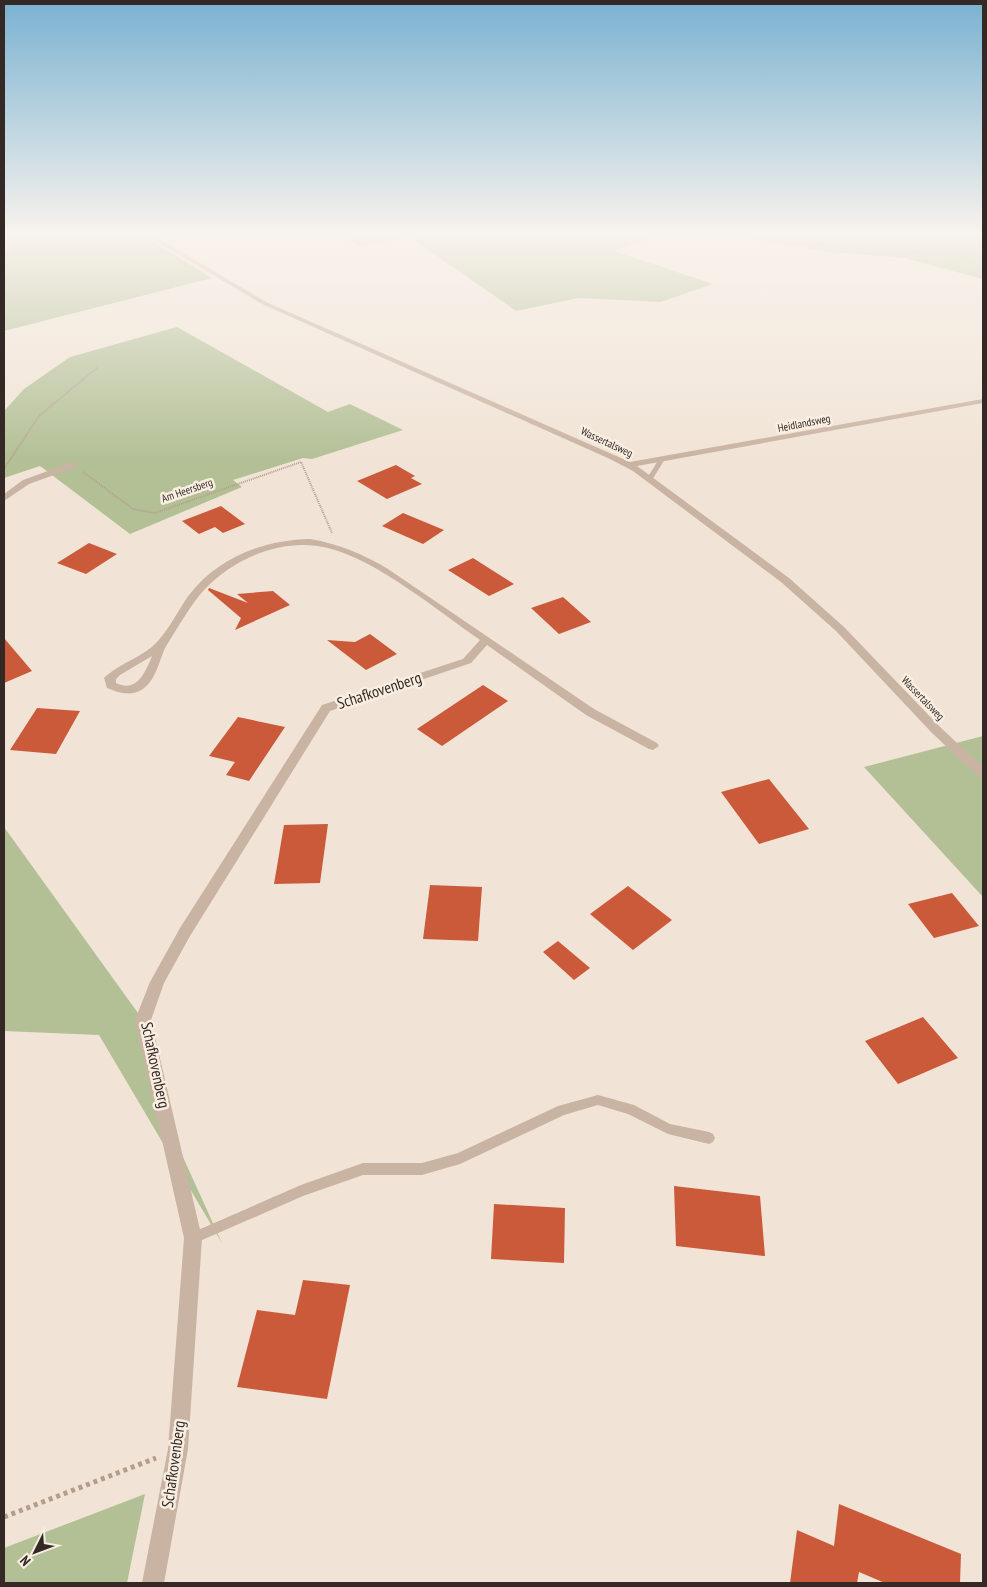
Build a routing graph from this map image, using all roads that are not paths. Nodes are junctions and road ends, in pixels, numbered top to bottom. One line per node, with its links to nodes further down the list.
1 (278, 310): 5 (street, Wassertalsweg)
2 (983, 401): 3 (street, Heidlandsweg)
3 (662, 459): 5 (street, Heidlandsweg); 6 (lane)
4 (73, 465): 7 (street)
5 (629, 465): 6 (street, Wassertalsweg)
6 (649, 480): 11 (street, Wassertalsweg)
7 (4, 498)
8 (486, 640): 9 (street); 10 (street); 13 (street, Schafkovenberg)
9 (162, 644)
10 (653, 746)
11 (983, 774)
12 (708, 1138): 13 (lane)
13 (193, 1238): 14 (street, Schafkovenberg)
14 (153, 1583)

